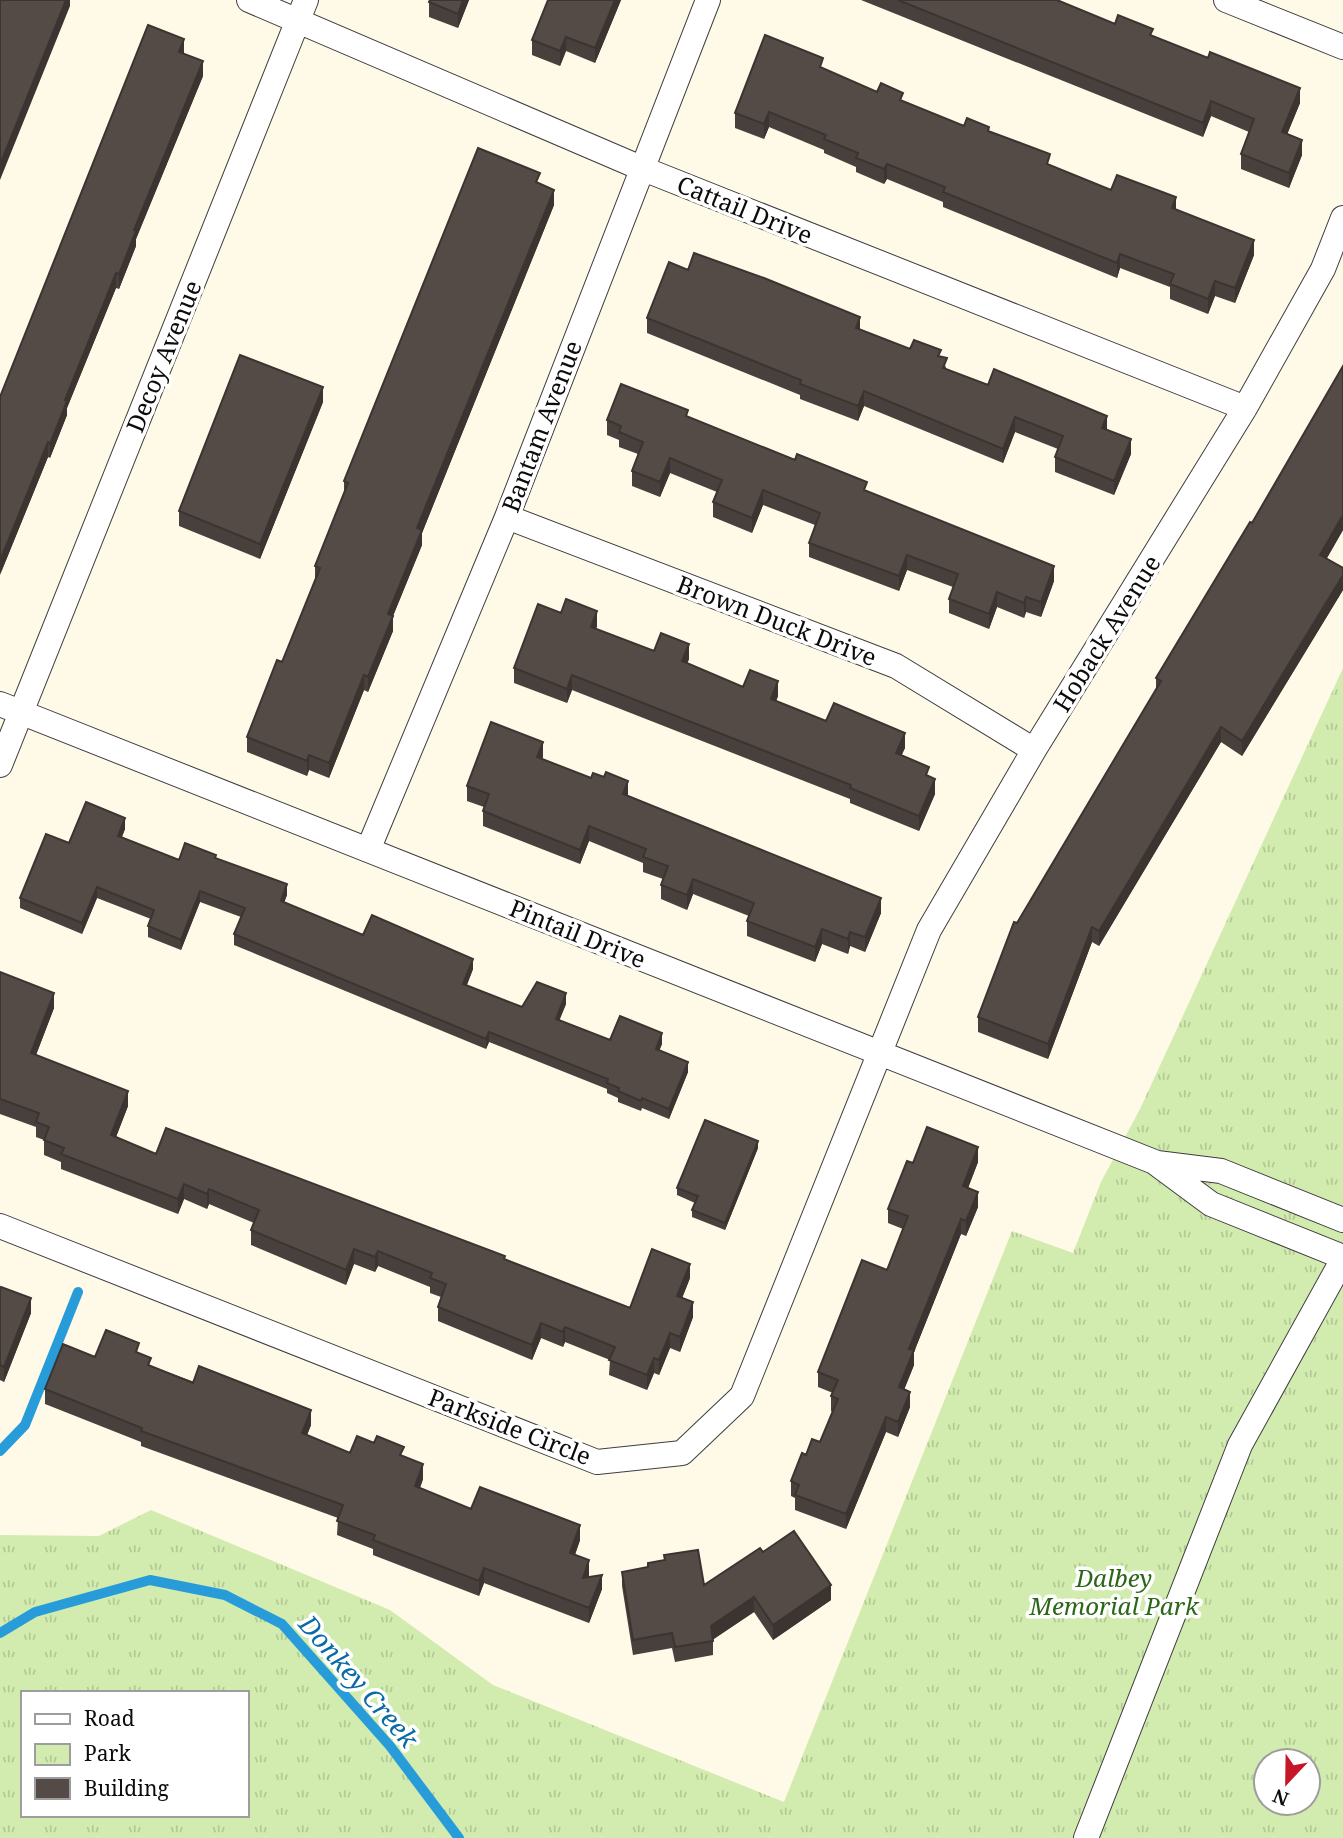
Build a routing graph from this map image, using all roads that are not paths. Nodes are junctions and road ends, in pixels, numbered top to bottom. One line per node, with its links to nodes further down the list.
1 (250, 0): 4 (street, Cattail Drive)
2 (708, 0): 6 (street, Bantam Avenue)
3 (1226, 0): 5 (street)
4 (302, 10): 6 (street, Cattail Drive); 10 (street, Decoy Avenue)
5 (1343, 47)
6 (641, 168): 8 (street, Cattail Drive); 9 (street, Bantam Avenue)
7 (1343, 218): 8 (street, Hoback Avenue)
8 (1245, 408): 11 (street, Hoback Avenue)
9 (507, 517): 11 (street, Brown Duck Drive); 13 (street, Bantam Avenue)
10 (10, 708): 12 (street); 13 (street, Pintail Drive)
11 (1034, 750): 14 (street, Hoback Avenue)
12 (0, 765)
13 (368, 850): 14 (street, Pintail Drive)
14 (879, 1052): 15 (street, Pintail Drive); 17 (street, Parkside Circle)
15 (1157, 1163): 16 (street, Pintail Drive); 18 (street, Pintail Drive)
16 (1343, 1220)
17 (0, 1226)
18 (1343, 1258): 19 (street)
19 (1086, 1838)

